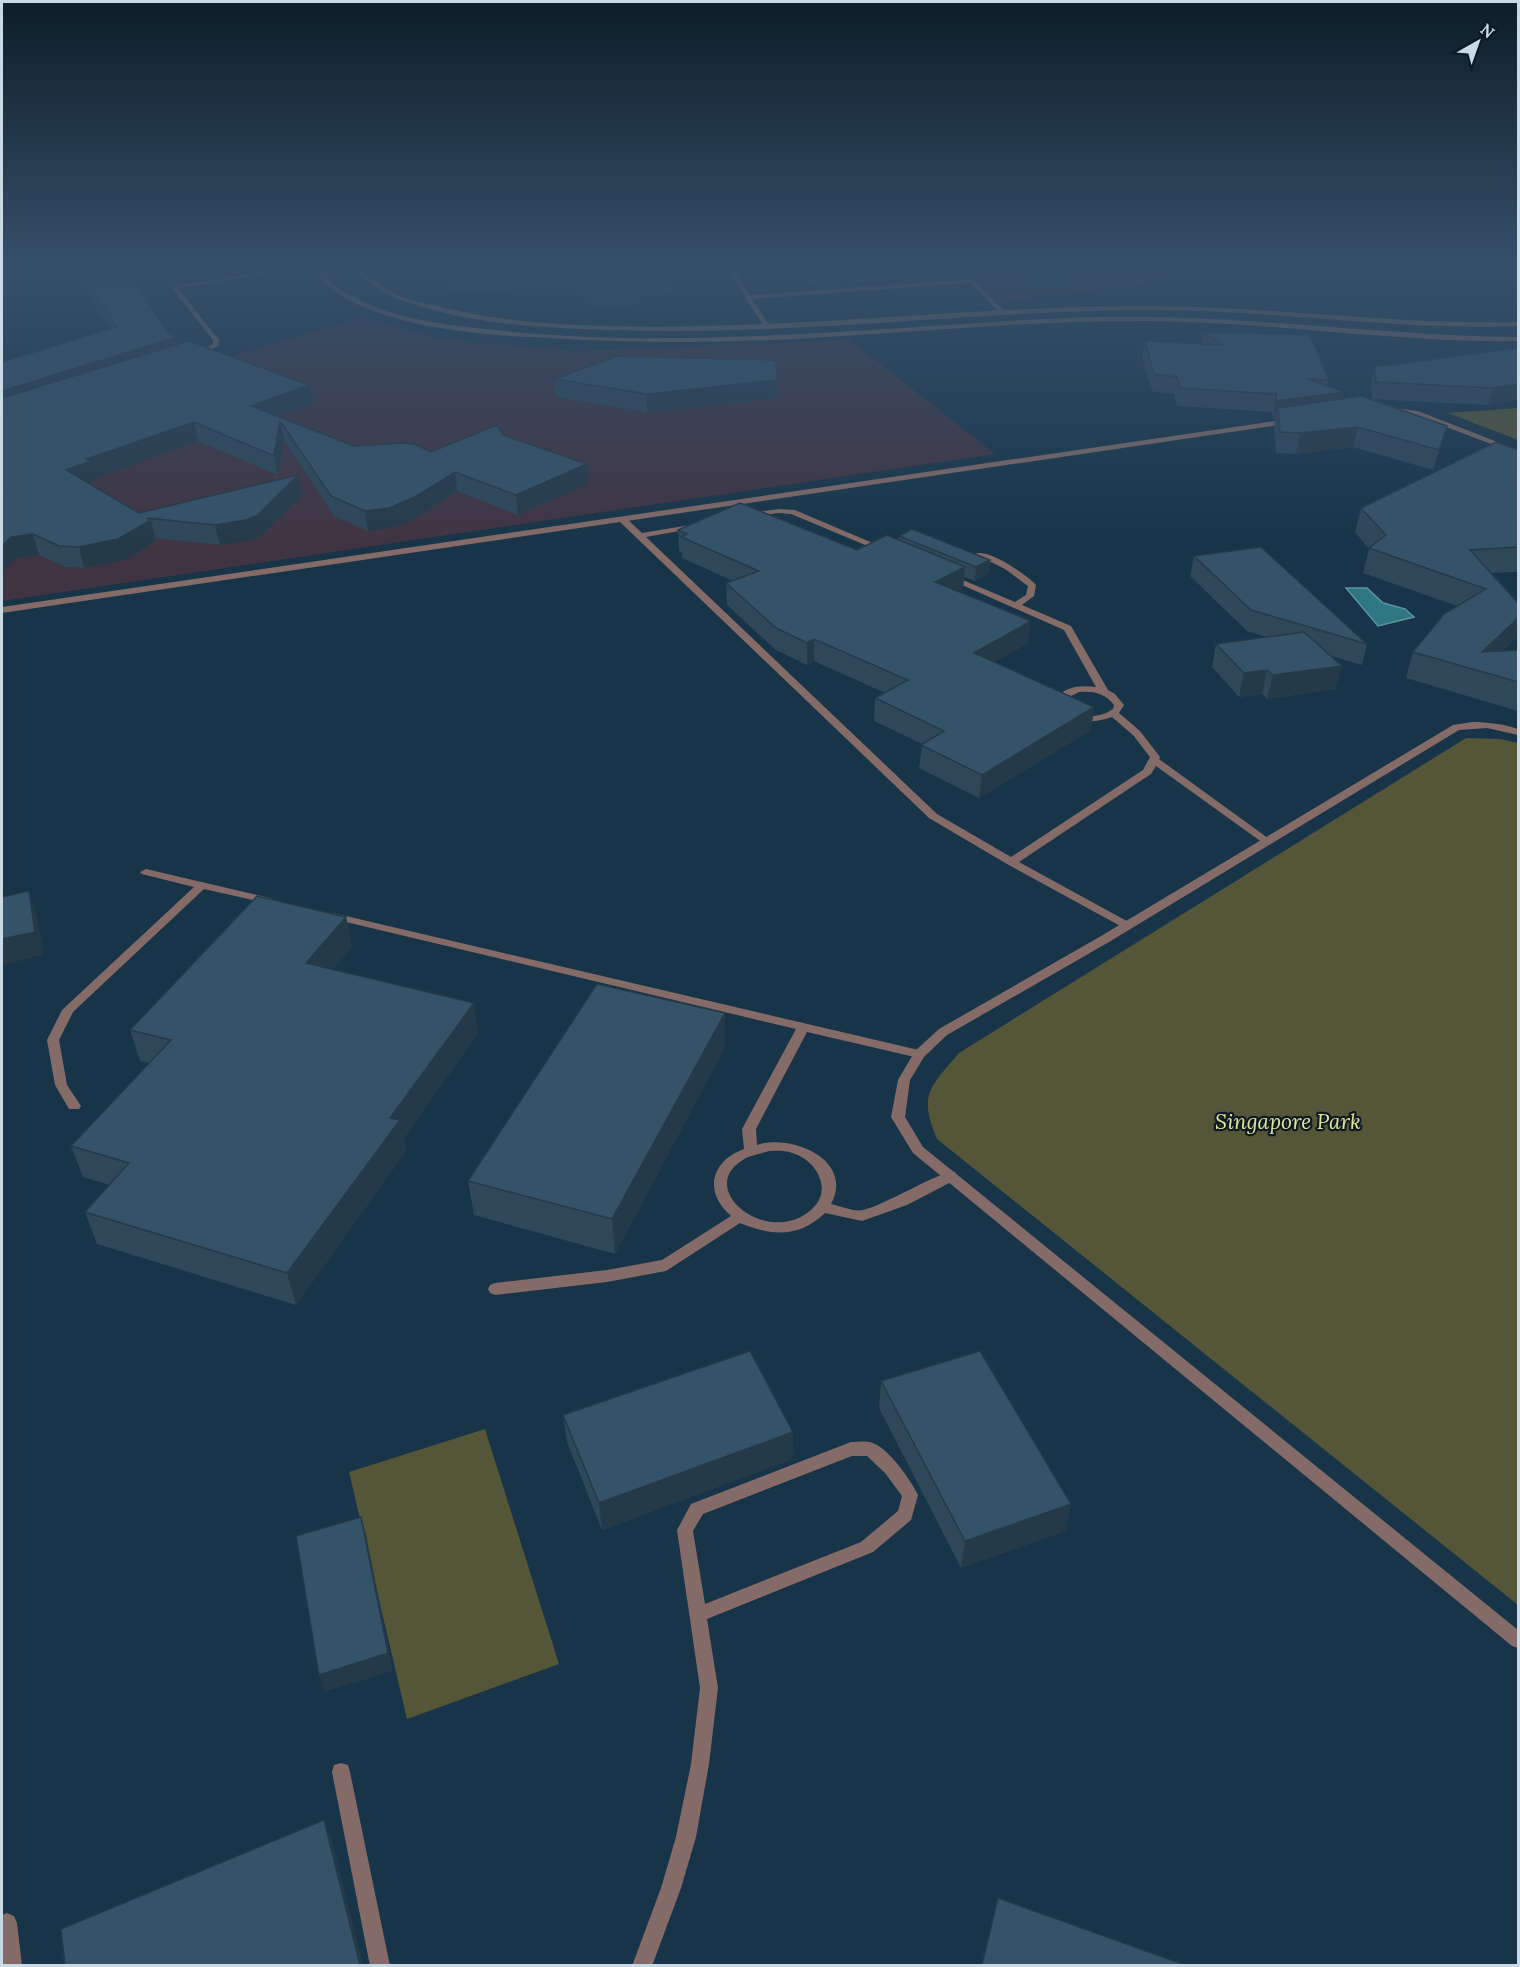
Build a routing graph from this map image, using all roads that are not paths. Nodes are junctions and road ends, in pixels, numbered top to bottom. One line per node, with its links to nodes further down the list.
1 (1378, 408): 3 (street)
2 (1296, 420): 5 (street)
3 (1518, 452)
4 (741, 516): 8 (street)
5 (623, 520): 7 (street); 12 (street)
6 (708, 523): 7 (street)
7 (641, 536): 18 (street)
8 (893, 554)
9 (979, 554): 11 (street)
10 (934, 571): 11 (street)
11 (1017, 605): 13 (street)
12 (2, 610)
13 (1104, 692): 14 (street); 14 (street)
14 (1114, 714): 16 (street)
15 (1518, 732): 17 (street)
16 (1154, 760): 17 (street); 18 (street)
17 (1267, 842): 23 (street)
18 (1011, 862): 23 (street)
19 (146, 873): 20 (street)
20 (202, 885): 21 (street); 26 (street)
21 (283, 904)
22 (318, 912): 24 (street)
23 (1128, 926): 25 (street)
24 (804, 1026): 25 (street); 27 (street)
25 (919, 1054): 28 (street)
26 (74, 1106)
27 (751, 1149): 29 (street); 30 (street)
28 (950, 1176): 29 (street); 33 (street)
29 (823, 1207): 30 (street)
30 (739, 1217): 31 (street)
31 (495, 1289)
32 (697, 1615): 32 (street); 38 (street)
33 (1518, 1640)
34 (341, 1772): 37 (street)
35 (8, 1923): 36 (street)
36 (12, 1965)
37 (380, 1965)
38 (642, 1965)

